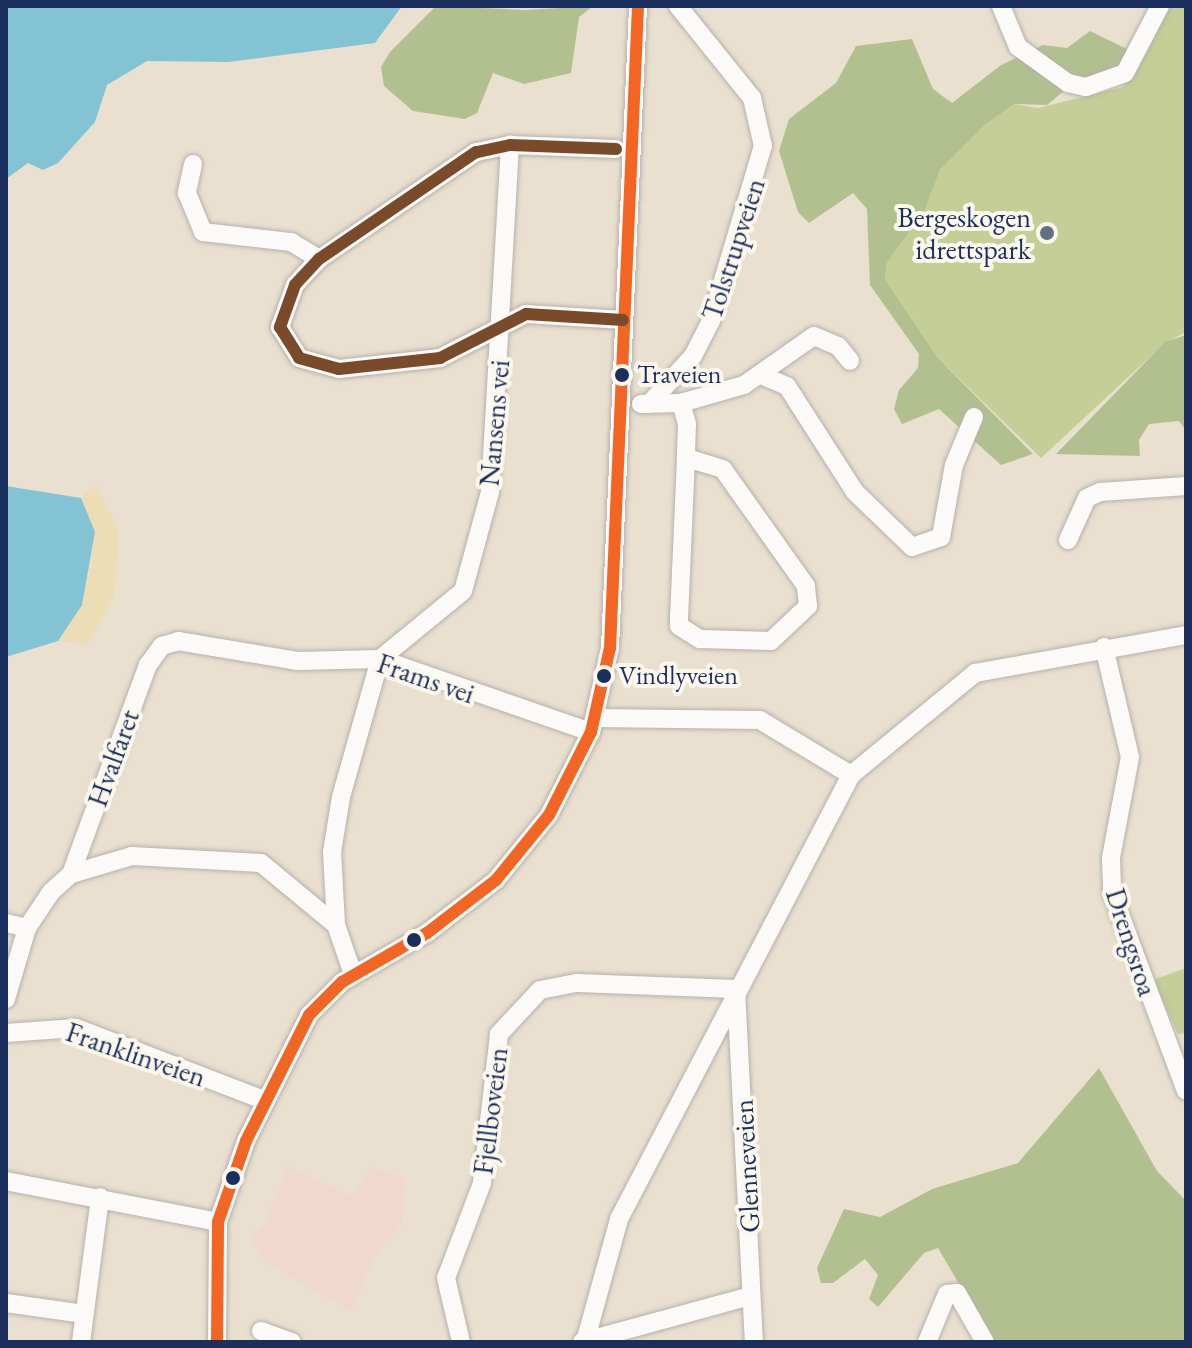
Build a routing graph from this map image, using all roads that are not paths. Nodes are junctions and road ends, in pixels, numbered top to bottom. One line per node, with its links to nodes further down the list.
1 (638, 6): 9 (street)
2 (678, 6): 14 (street, Tolstrupveien)
3 (1001, 6): 4 (street)
4 (1160, 6)
5 (510, 145): 6 (street); 8 (street); 10 (street, Nansens vei)
6 (616, 149)
7 (193, 164): 8 (street)
8 (319, 259): 10 (street)
9 (623, 320): 10 (street); 15 (street)
10 (501, 324): 23 (street, Nansens vei)
11 (850, 361): 12 (street)
12 (761, 375): 13 (street); 16 (street)
13 (681, 403): 14 (street); 17 (street)
14 (649, 404): 15 (street)
15 (624, 405): 24 (street)
16 (974, 417)
17 (686, 458): 17 (street)
18 (1186, 486): 19 (street)
19 (1068, 540)
20 (1186, 635): 22 (street)
21 (162, 646): 23 (street, Frams vei); 26 (street, Hvalfaret)
22 (1104, 647): 25 (street); 34 (street, Drengsroa)
23 (380, 659): 24 (street, Frams vei); 28 (street)
24 (593, 725): 25 (street); 30 (street)
25 (851, 775): 31 (street)
26 (71, 874): 28 (street); 29 (street, Hvalfaret)
27 (6, 923): 29 (street)
28 (336, 925): 30 (street)
29 (27, 928): 32 (street)
30 (353, 974): 36 (street)
31 (736, 989): 40 (street, Glenneveien); 47 (street, Fjellboveien); 48 (street)
32 (6, 999)
33 (6, 1033): 36 (street, Franklinveien)
34 (1179, 1049): 35 (street, Drengsroa)
35 (1186, 1091)
36 (264, 1100): 39 (street)
37 (6, 1181): 38 (street)
38 (100, 1197): 39 (street); 42 (street)
39 (218, 1222): 45 (street)
40 (750, 1296): 48 (street); 49 (street, Glenneveien)
41 (6, 1303): 42 (street)
42 (84, 1314): 44 (street)
43 (261, 1331): 46 (street)
44 (81, 1342)
45 (217, 1342)
46 (292, 1342)
47 (461, 1342)
48 (584, 1342)
49 (754, 1342)
50 (927, 1342): 51 (street)
51 (985, 1342)

